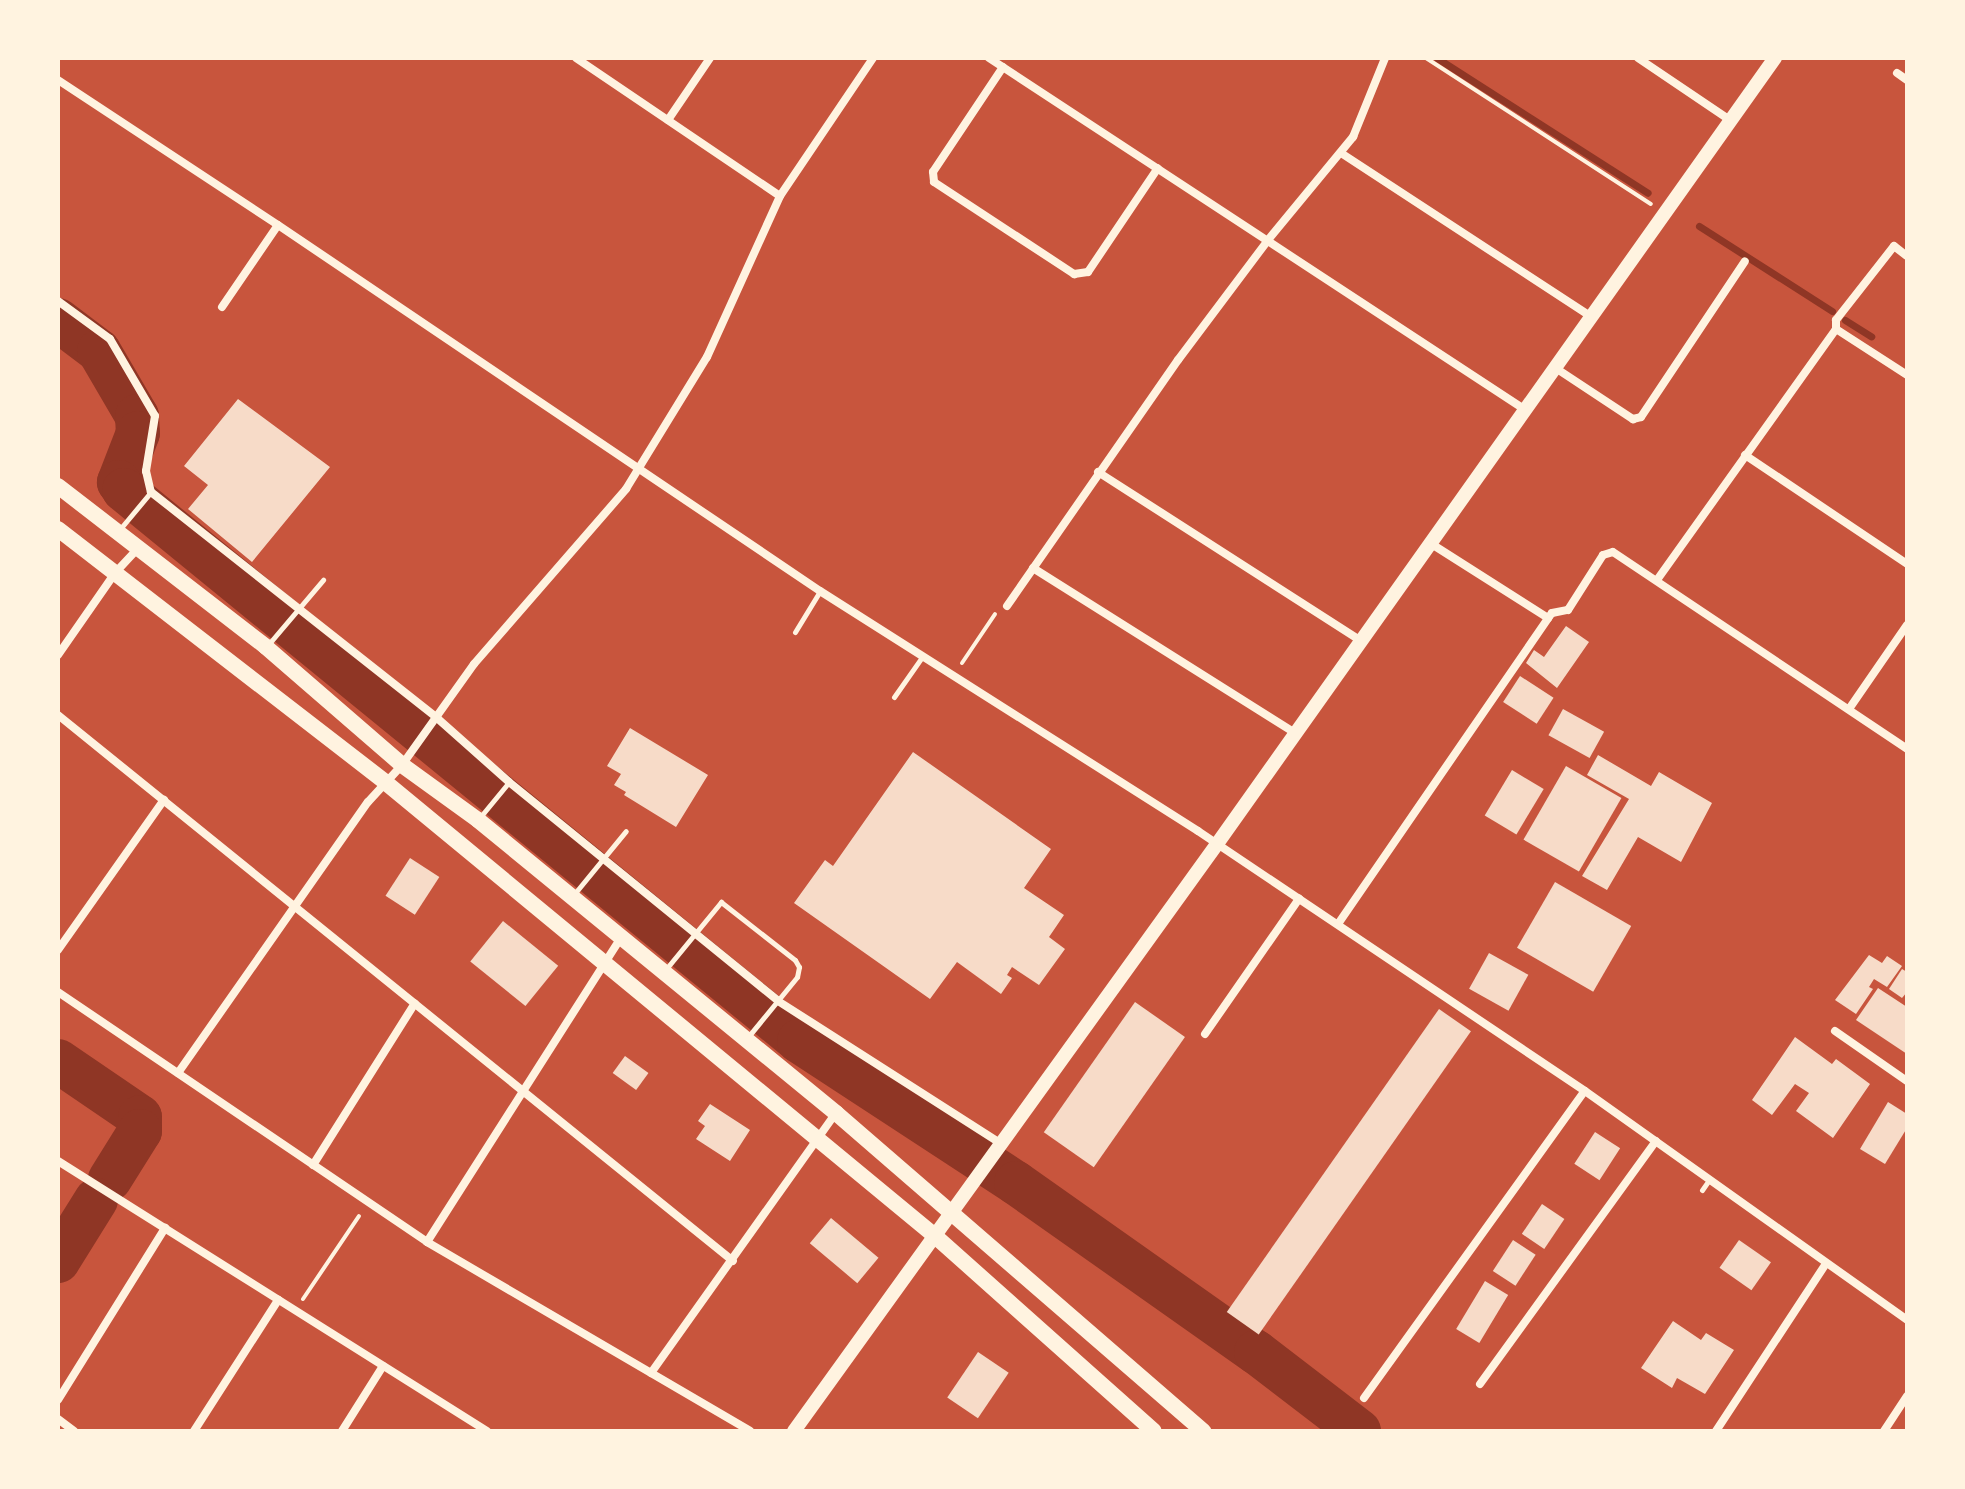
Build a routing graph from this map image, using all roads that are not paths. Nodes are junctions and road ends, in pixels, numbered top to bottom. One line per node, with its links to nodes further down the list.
1 (576, 58): 12 (street)
2 (710, 58): 12 (street)
3 (873, 58): 16 (street)
4 (989, 58): 8 (street)
5 (1385, 58): 14 (street)
6 (1638, 58): 13 (street)
7 (1775, 58): 13 (street)
8 (1003, 67): 15 (street); 15 (street)
9 (1897, 73): 11 (street)
10 (58, 80): 17 (street)
11 (1907, 80)
12 (668, 120): 16 (street)
13 (1730, 120): 23 (street)
14 (1341, 153): 18 (street); 23 (street)
15 (1158, 168): 18 (street)
16 (780, 196): 29 (street)
17 (278, 225): 22 (street); 29 (street)
18 (1268, 240): 27 (street); 30 (street)
19 (1907, 256): 24 (street)
20 (1745, 261): 25 (street)
21 (58, 301): 32 (street)
22 (222, 307)
23 (1590, 316): 25 (street)
24 (1836, 329): 26 (street); 28 (street)
25 (1554, 367): 27 (street)
26 (1907, 375)
27 (1524, 409): 35 (street)
28 (1745, 455): 37 (street); 41 (street)
29 (639, 470): 42 (street); 55 (street)
30 (1098, 472): 38 (street); 48 (street)
31 (58, 486): 34 (main road)
32 (151, 492): 34 (lane); 44 (street)
33 (58, 529): 39 (main road)
34 (118, 531): 36 (main road)
35 (1430, 543): 45 (street); 48 (street)
36 (139, 548): 39 (street); 49 (main road)
37 (1907, 564)
38 (1033, 568): 43 (street); 56 (street)
39 (115, 573): 50 (street); 59 (main road)
40 (323, 580): 44 (lane)
41 (1657, 580): 45 (street); 53 (street)
42 (820, 591): 47 (lane); 51 (street)
43 (1007, 606)
44 (295, 613): 49 (lane); 55 (street)
45 (1548, 618): 69 (street)
46 (1907, 625): 53 (street)
47 (795, 632)
48 (1361, 641): 56 (street)
49 (266, 647): 58 (main road)
50 (58, 655)
51 (923, 656): 52 (lane); 64 (street)
52 (894, 697)
53 (1849, 709): 57 (street)
54 (58, 715): 61 (street)
55 (437, 718): 58 (street); 60 (street)
56 (1295, 733): 64 (street)
57 (1907, 749)
58 (402, 765): 59 (street); 62 (main road)
59 (385, 782): 68 (street); 73 (main road)
60 (507, 785): 62 (lane); 65 (street)
61 (164, 800): 68 (street); 72 (street)
62 (478, 820): 66 (main road)
63 (626, 831): 65 (lane)
64 (1217, 844): 67 (street); 88 (street)
65 (600, 862): 66 (lane); 71 (street)
66 (572, 897): 70 (main road)
67 (1299, 899): 69 (street); 79 (street)
68 (295, 905): 76 (street); 81 (street)
69 (1338, 924): 84 (street)
70 (621, 937): 73 (street); 74 (main road)
71 (693, 937): 74 (lane); 77 (street); 77 (lane)
72 (58, 950)
73 (604, 966): 83 (street); 86 (main road)
74 (663, 973): 80 (main road)
75 (58, 992): 81 (street)
76 (415, 1003): 83 (street); 90 (street)
77 (774, 1005): 80 (lane); 88 (street)
78 (1835, 1031): 82 (street)
79 (1205, 1034)
80 (745, 1040): 85 (main road)
81 (178, 1073): 90 (street)
82 (1907, 1081)
83 (523, 1090): 96 (street); 97 (street)
84 (1585, 1091): 87 (street); 105 (street)
85 (836, 1113): 86 (street); 93 (main road)
86 (818, 1141): 95 (main road); 97 (street)
87 (1656, 1141): 91 (street); 103 (street)
88 (999, 1150): 93 (street)
89 (58, 1161): 94 (street)
90 (313, 1165): 96 (street)
91 (1709, 1180): 92 (lane); 98 (street)
92 (1702, 1190)
93 (952, 1211): 95 (street); 115 (main road)
94 (165, 1228): 99 (street); 106 (street)
95 (935, 1236): 113 (street); 114 (main road)
96 (427, 1242): 102 (street)
97 (733, 1261): 102 (street)
98 (1825, 1265): 100 (street); 116 (street)
99 (278, 1300): 101 (street); 109 (street)
100 (1907, 1320)
101 (383, 1366): 110 (street); 111 (street)
102 (651, 1373): 112 (street)
103 (1480, 1384)
104 (1907, 1396): 117 (street)
105 (1364, 1398)
106 (58, 1400)
107 (58, 1419): 108 (street)
108 (74, 1431)
109 (194, 1431)
110 (342, 1431)
111 (487, 1431)
112 (750, 1431)
113 (794, 1431)
114 (1154, 1431)
115 (1203, 1431)
116 (1716, 1431)
117 (1884, 1431)

